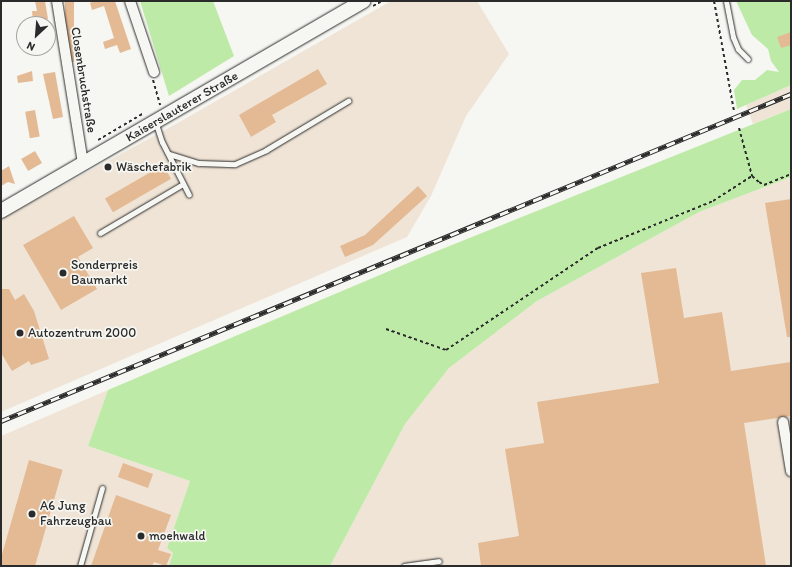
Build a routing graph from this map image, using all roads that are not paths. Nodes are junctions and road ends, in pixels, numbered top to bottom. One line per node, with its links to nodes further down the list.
1 (57, 1): 10 (street, Closenbruchstraße)
2 (130, 1): 6 (street)
3 (363, 1): 8 (main road, Kaiserslauterer Straße)
4 (726, 1): 5 (lane)
5 (748, 59)
6 (154, 72)
7 (348, 101): 9 (lane)
8 (156, 123): 9 (lane); 10 (main road, Kaiserslauterer Straße)
9 (169, 154): 11 (lane)
10 (83, 164): 13 (main road, Kaiserslauterer Straße)
11 (183, 184): 12 (lane); 14 (lane)
12 (189, 195)
13 (1, 211)
14 (100, 233)
15 (783, 422): 16 (street)
16 (791, 471)
17 (102, 488): 19 (lane)
18 (439, 561): 20 (lane)
19 (80, 566)
20 (404, 566)

